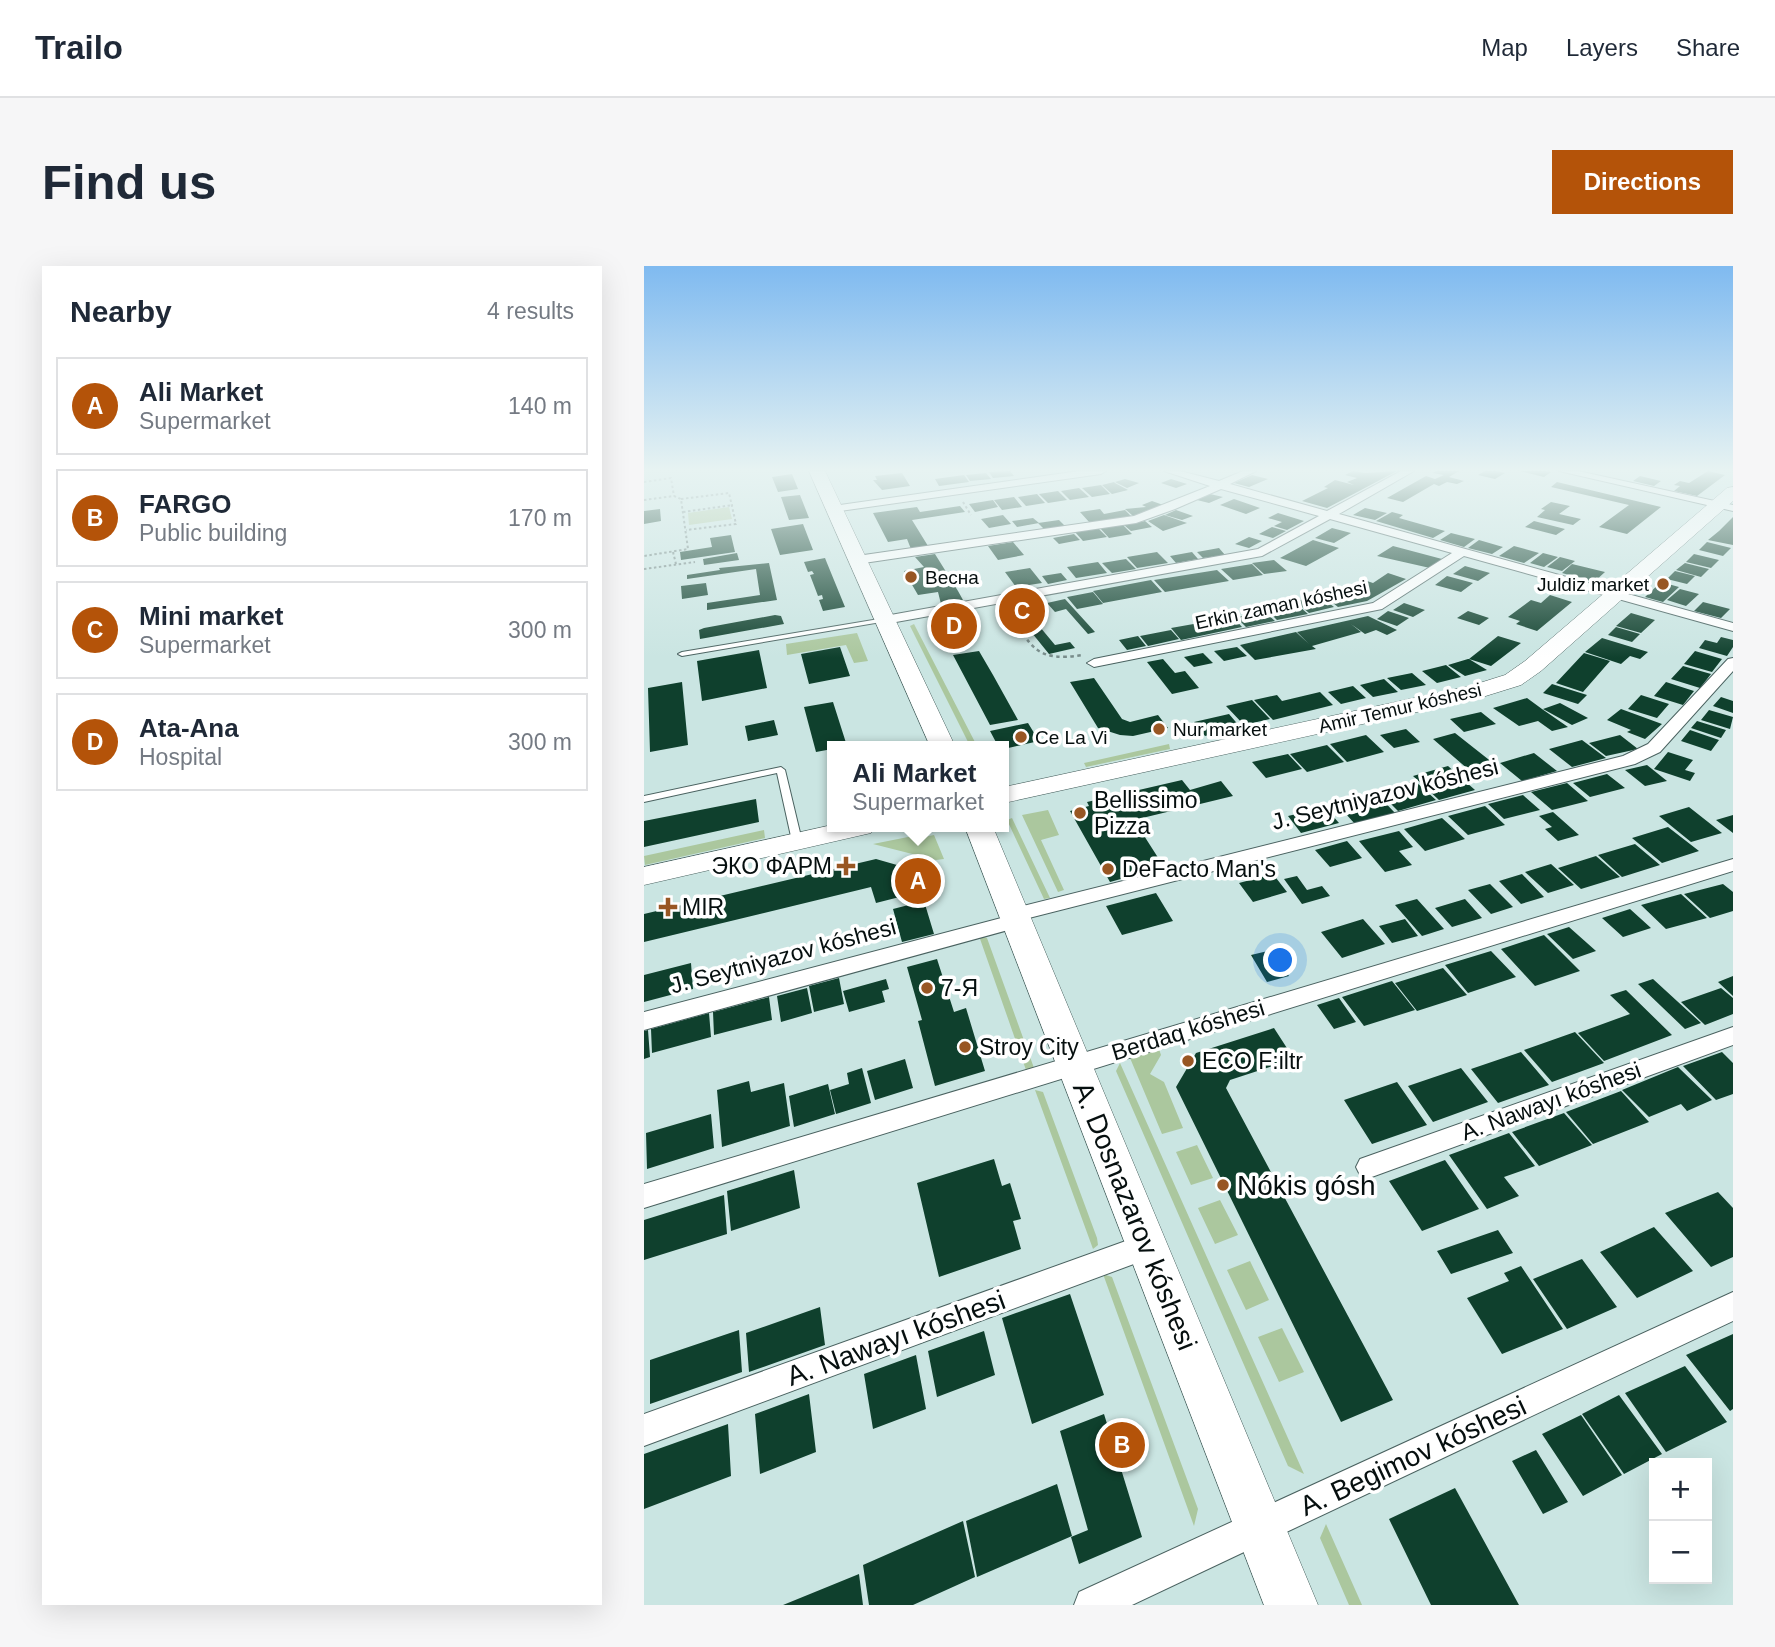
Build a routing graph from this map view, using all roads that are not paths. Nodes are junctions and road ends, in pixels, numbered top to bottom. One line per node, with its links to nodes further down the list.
1 (845, 533): 7 (main road)
2 (1037, 533): 7 (street)
3 (1295, 533): 9 (street)
4 (1393, 533): 6 (street)
5 (1690, 533): 8 (main road, Amir Temur kóshesi)
6 (1462, 552): 8 (street); 12 (street, Erkin zaman kóshesi)
7 (857, 560): 9 (main road)
8 (1616, 594): 10 (street); 15 (main road, Amir Temur kóshesi)
9 (885, 620): 11 (lane); 14 (main road)
10 (1733, 627)
11 (682, 654)
12 (1090, 659)
13 (1733, 662): 22 (street, J. Seytniyazov kóshesi)
14 (941, 741)
15 (1009, 794)
16 (644, 799): 19 (lane)
17 (838, 832): 19 (main road)
18 (981, 832): 22 (main road, A. Dosnazarov kóshesi)
19 (797, 841): 21 (main road)
20 (1733, 865): 25 (street, Berdaq kóshesi)
21 (644, 876)
22 (1015, 918): 23 (street, J. Seytniyazov kóshesi); 25 (main road, A. Dosnazarov kóshesi)
23 (644, 1021)
24 (1733, 1036): 26 (street, A. Nawayı kóshesi)
25 (1075, 1065): 27 (street, Berdaq kóshesi); 28 (main road, A. Dosnazarov kóshesi)
26 (1369, 1167)
27 (644, 1196)
28 (1148, 1246): 30 (street, A. Nawayı kóshesi); 31 (main road, A. Dosnazarov kóshesi)
29 (1733, 1306): 31 (street, A. Begimov kóshesi)
30 (644, 1430)
31 (1260, 1527): 32 (street, A. Begimov kóshesi); 33 (main road, A. Dosnazarov kóshesi)
32 (1092, 1605)
33 (1291, 1605)

